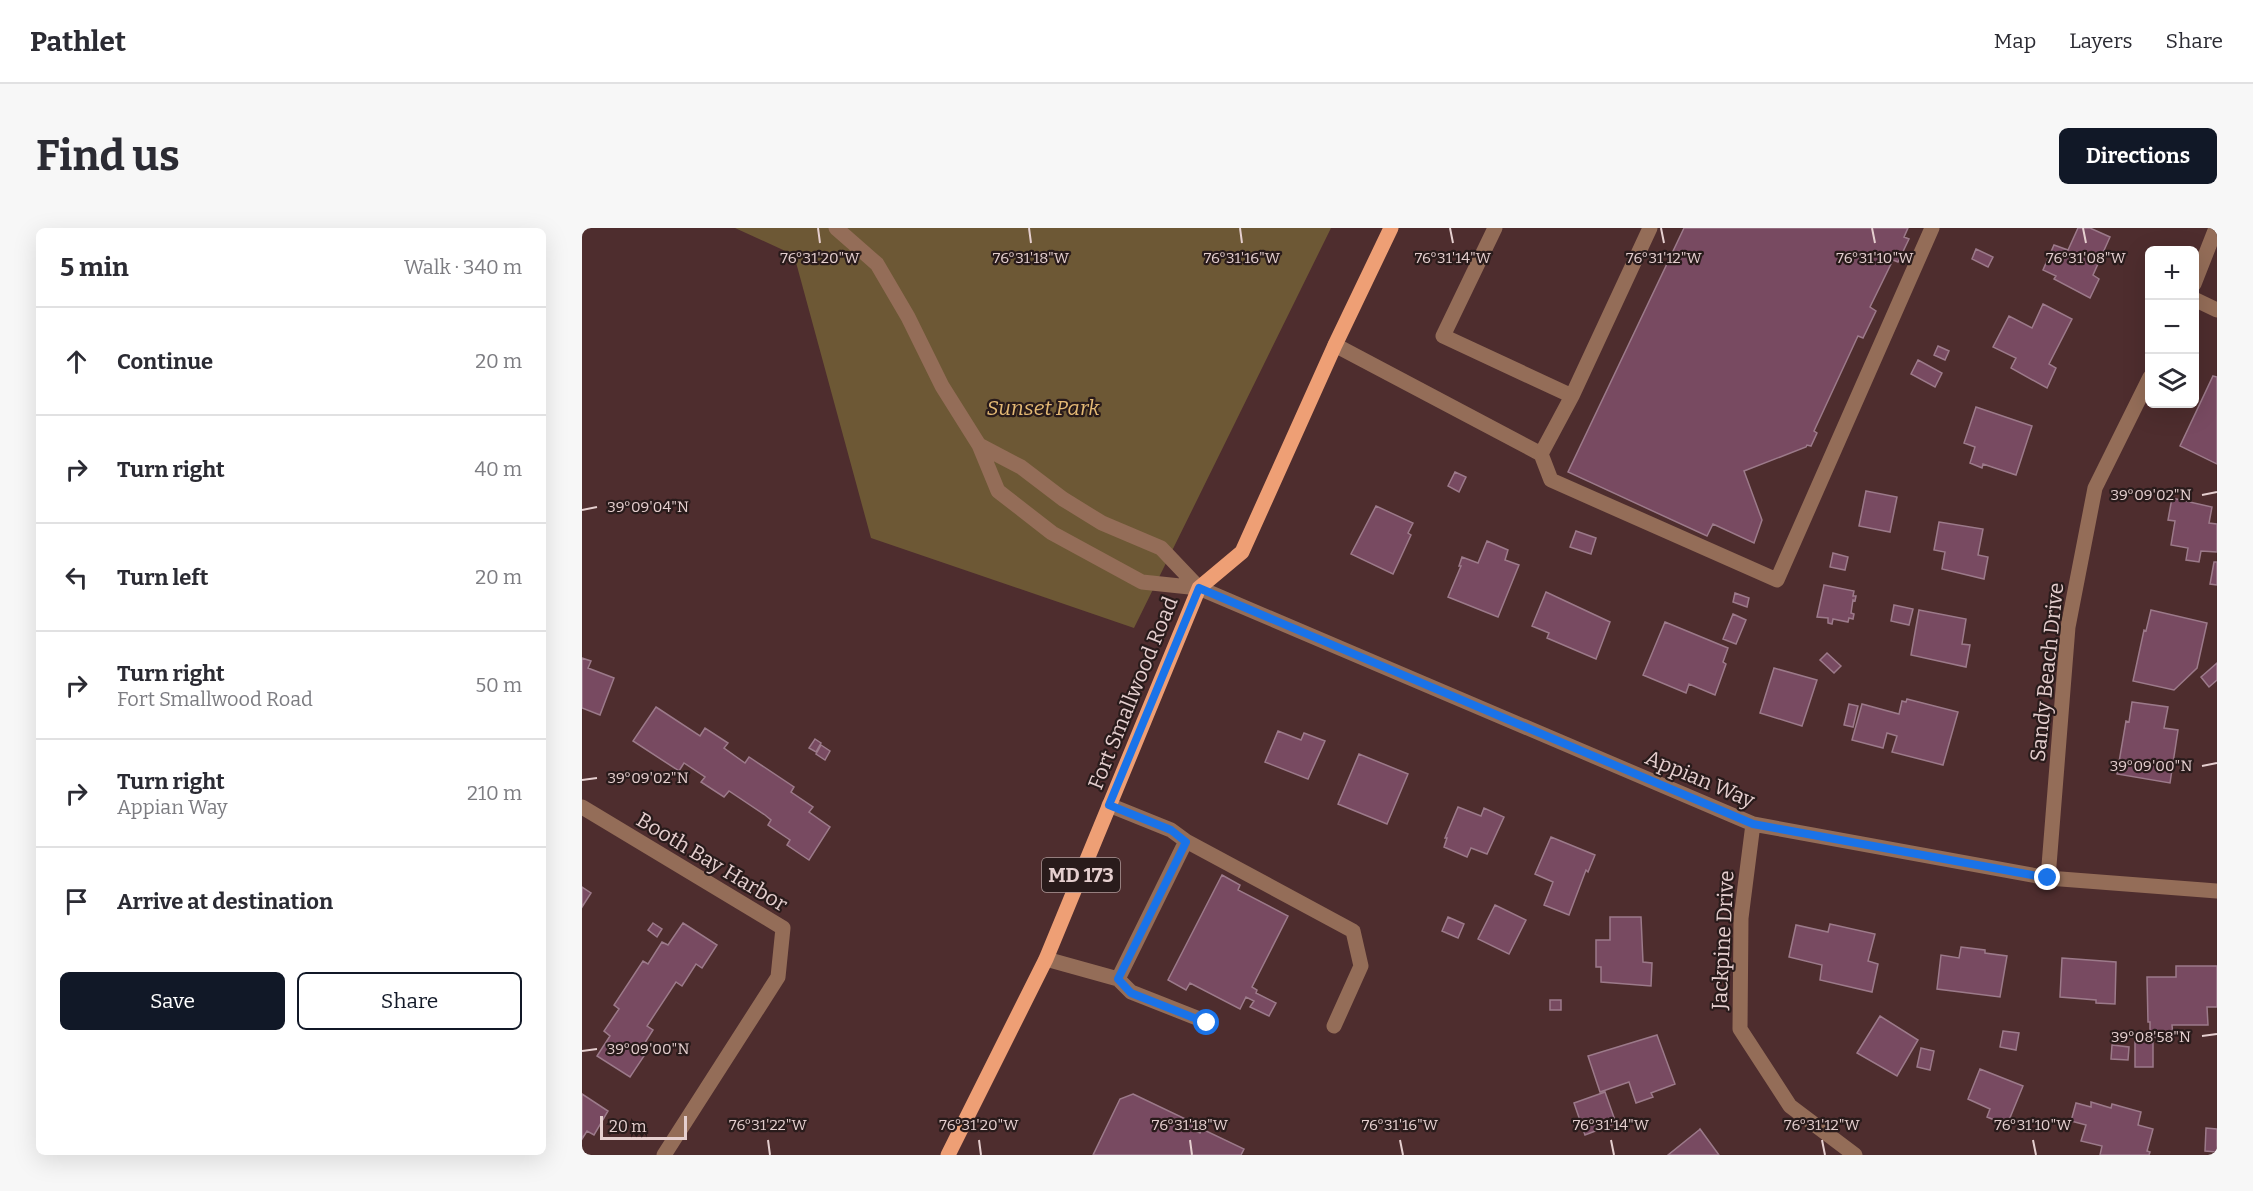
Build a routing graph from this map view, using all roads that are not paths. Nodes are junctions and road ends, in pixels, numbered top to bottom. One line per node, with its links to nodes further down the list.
1 (836, 228): 13 (street)
2 (1391, 228): 10 (main road, Fort Smallwood Road / MD 173)
3 (1495, 228): 12 (street)
4 (1650, 228): 12 (street)
5 (1932, 228): 14 (street)
6 (2216, 228): 7 (street)
7 (2199, 271)
8 (2199, 302): 9 (street)
9 (2217, 310)
10 (1335, 345): 14 (street); 15 (main road, Fort Smallwood Road / MD 173)
11 (2145, 387): 20 (street, Sandy Beach Drive)
12 (1572, 396): 14 (street)
13 (979, 445): 15 (street); 15 (street)
14 (1541, 454)
15 (1199, 588): 16 (main road, Fort Smallwood Road / MD 173); 18 (street, Appian Way)
16 (1109, 805): 19 (street); 22 (main road, Fort Smallwood Road / MD 173)
17 (582, 807): 26 (street, Booth Bay Harbor)
18 (1753, 824): 20 (street, Appian Way); 28 (street, Jackpine Drive)
19 (1186, 842): 23 (street); 25 (street)
20 (2048, 878): 21 (street, Appian Way)
21 (2217, 891)
22 (1046, 959): 23 (street); 27 (main road, Fort Smallwood Road / MD 173)
23 (1118, 979): 24 (street)
24 (1207, 1023)
25 (1334, 1026)
26 (664, 1155)
27 (948, 1155)
28 (1855, 1155)

